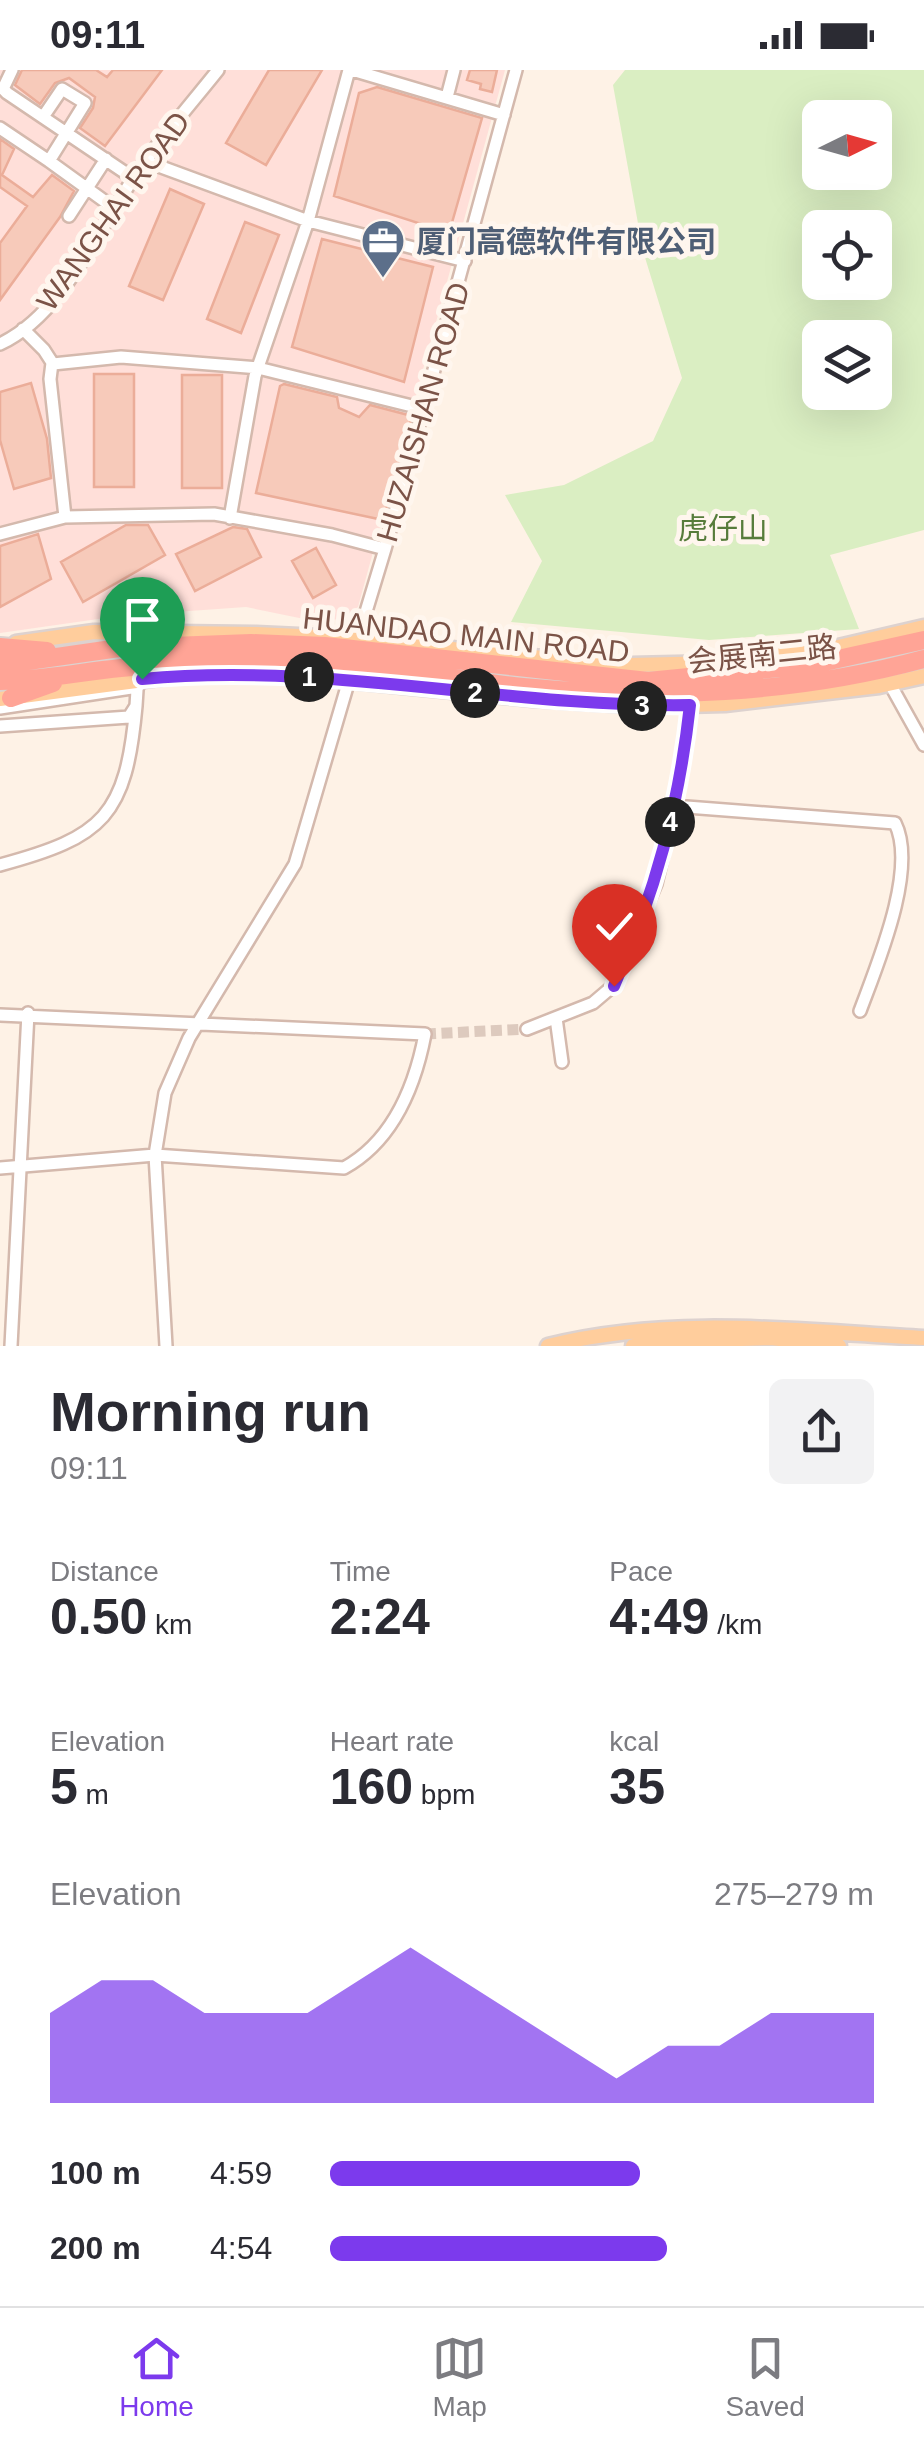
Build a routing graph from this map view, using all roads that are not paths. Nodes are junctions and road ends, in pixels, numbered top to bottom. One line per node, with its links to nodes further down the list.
1 (12, 70): 7 (street)
2 (218, 70): 13 (street, WANGHAI ROAD)
3 (351, 70): 6 (street); 19 (street)
4 (454, 70): 6 (street)
5 (516, 70): 8 (street, HUZAISHAN ROAD)
6 (447, 97): 8 (street)
7 (4, 99): 9 (street)
8 (504, 115): 20 (street, HUZAISHAN ROAD)
9 (43, 117): 11 (street); 11 (street)
10 (0, 128): 14 (street)
11 (67, 133): 12 (street); 14 (street)
12 (106, 159): 15 (street); 16 (street)
13 (145, 160): 15 (street, WANGHAI ROAD); 19 (street)
14 (49, 161): 16 (street)
15 (133, 178): 17 (street, WANGHAI ROAD)
16 (86, 191): 17 (street); 18 (street)
17 (114, 208): 21 (street, WANGHAI ROAD)
18 (69, 216)
19 (308, 221): 20 (street); 24 (street)
20 (465, 262): 25 (street, HUZAISHAN ROAD)
21 (23, 329): 22 (street, WANGHAI ROAD); 23 (street)
22 (0, 344)
23 (52, 362): 24 (street); 26 (street)
24 (258, 368): 25 (street); 27 (street)
25 (424, 409): 29 (street, HUZAISHAN ROAD)
26 (65, 516): 27 (street); 28 (street)
27 (230, 518): 29 (street)
28 (0, 534)
29 (385, 549): 31 (street, HUZAISHAN ROAD)
30 (924, 627): 31 (main road, 会展南二路)
31 (358, 638): 33 (main road, 会展南二路)
32 (924, 640): 34 (highway, HUANDAO MAIN ROAD)
33 (0, 646): 34 (highway)
34 (77, 654): 35 (highway, HUANDAO MAIN ROAD)
35 (0, 665)
36 (920, 665): 41 (main road); 42 (highway, HUANDAO MAIN ROAD)
37 (82, 673): 39 (highway, HUANDAO MAIN ROAD); 42 (highway, HUANDAO MAIN ROAD); 43 (highway)
38 (349, 680): 40 (main road); 42 (main road); 53 (street)
39 (0, 681)
40 (140, 684): 43 (main road); 44 (street)
41 (890, 684): 42 (main road); 46 (street)
42 (691, 698): 47 (street)
43 (4, 702)
44 (136, 706): 45 (street); 48 (street)
45 (0, 726)
46 (924, 745)
47 (674, 806): 49 (street); 52 (street)
48 (0, 865)
49 (860, 1012)
50 (28, 1013): 51 (street); 53 (street); 58 (street)
51 (0, 1014)
52 (556, 1018): 54 (street); 55 (street)
53 (197, 1024): 56 (street); 56 (street)
54 (527, 1029)
55 (562, 1062)
56 (155, 1155): 58 (street); 61 (street)
57 (0, 1168): 58 (street)
58 (22, 1168): 60 (street)
59 (924, 1338): 62 (main road)
60 (11, 1346)
61 (166, 1346)
62 (548, 1346)
63 (633, 1346): 64 (main road)
64 (840, 1346)

